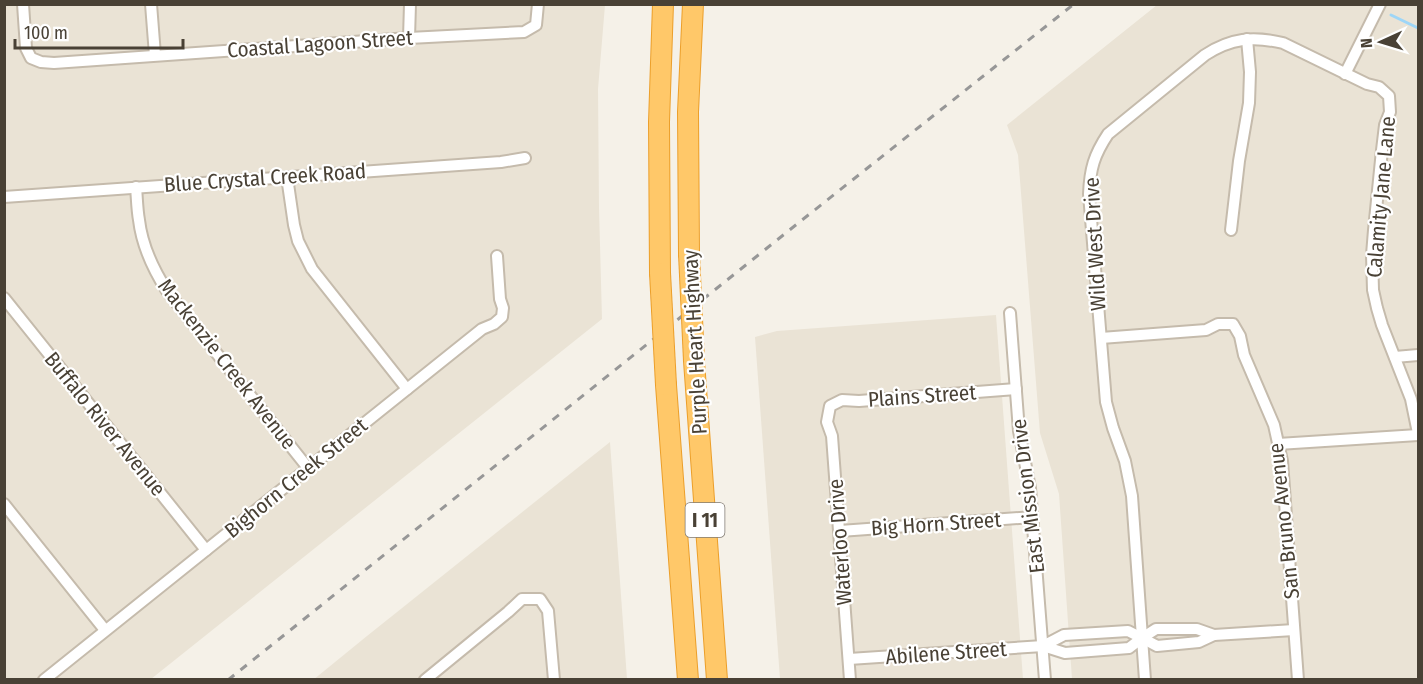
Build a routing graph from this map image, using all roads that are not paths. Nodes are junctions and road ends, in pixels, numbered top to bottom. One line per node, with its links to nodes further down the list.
1 (23, 4): 10 (street, Coastal Lagoon Street)
2 (151, 4): 10 (street)
3 (410, 4): 8 (street)
4 (538, 4): 8 (street, Coastal Lagoon Street)
5 (663, 4): 43 (highway, Purple Heart Highway / I 11, bridge)
6 (693, 4): 44 (highway, Purple Heart Highway / I 11, bridge)
7 (1380, 4): 11 (street)
8 (409, 38): 10 (street, Coastal Lagoon Street)
9 (1247, 39): 11 (street, Wild West Drive); 17 (street); 21 (street, Wild West Drive)
10 (155, 55)
11 (1345, 74): 12 (street, Wild West Drive)
12 (1389, 96): 23 (street, Calamity Jane Lane)
13 (525, 158): 14 (street, Blue Crystal Creek Road)
14 (287, 177): 15 (street, Blue Crystal Creek Road); 24 (street)
15 (136, 187): 16 (street, Blue Crystal Creek Road); 29 (street, Mackenzie Creek Avenue)
16 (4, 197)
17 (1231, 230)
18 (497, 256): 24 (street, Bighorn Creek Street)
19 (4, 298): 33 (street, Buffalo River Avenue)
20 (1010, 313): 25 (street, East Mission Drive)
21 (1101, 338): 28 (street, San Bruno Avenue); 37 (street, Wild West Drive)
22 (1419, 355): 23 (street)
23 (1395, 357): 27 (street, Calamity Jane Lane)
24 (407, 389): 29 (street, Bighorn Creek Street)
25 (1016, 389): 26 (street, Plains Street); 31 (street, East Mission Drive)
26 (830, 406): 32 (street, Waterloo Drive)
27 (1419, 434): 28 (street)
28 (1278, 444): 35 (street, San Bruno Avenue)
29 (308, 468): 33 (street, Bighorn Creek Street)
30 (4, 504): 34 (street)
31 (1033, 518): 32 (street, Big Horn Street); 38 (street, East Mission Drive)
32 (840, 531): 39 (street, Waterloo Drive)
33 (206, 550): 34 (street, Bighorn Creek Street)
34 (105, 630): 40 (street, Bighorn Creek Street)
35 (1294, 630): 36 (street, Abilene Street); 48 (street, San Bruno Avenue)
36 (1214, 635): 37 (street, Abilene Street); 37 (street, Abilene Street)
37 (1142, 639): 38 (street, Abilene Street); 38 (street, Abilene Street); 47 (street, Wild West Drive)
38 (1043, 646): 39 (street, Abilene Street); 46 (street, East Mission Drive)
39 (849, 659): 45 (street, Waterloo Drive)
40 (44, 680)
41 (425, 680): 42 (street)
42 (554, 680)
43 (688, 680)
44 (717, 680)
45 (850, 680)
46 (1045, 680)
47 (1145, 680)
48 (1298, 680)

